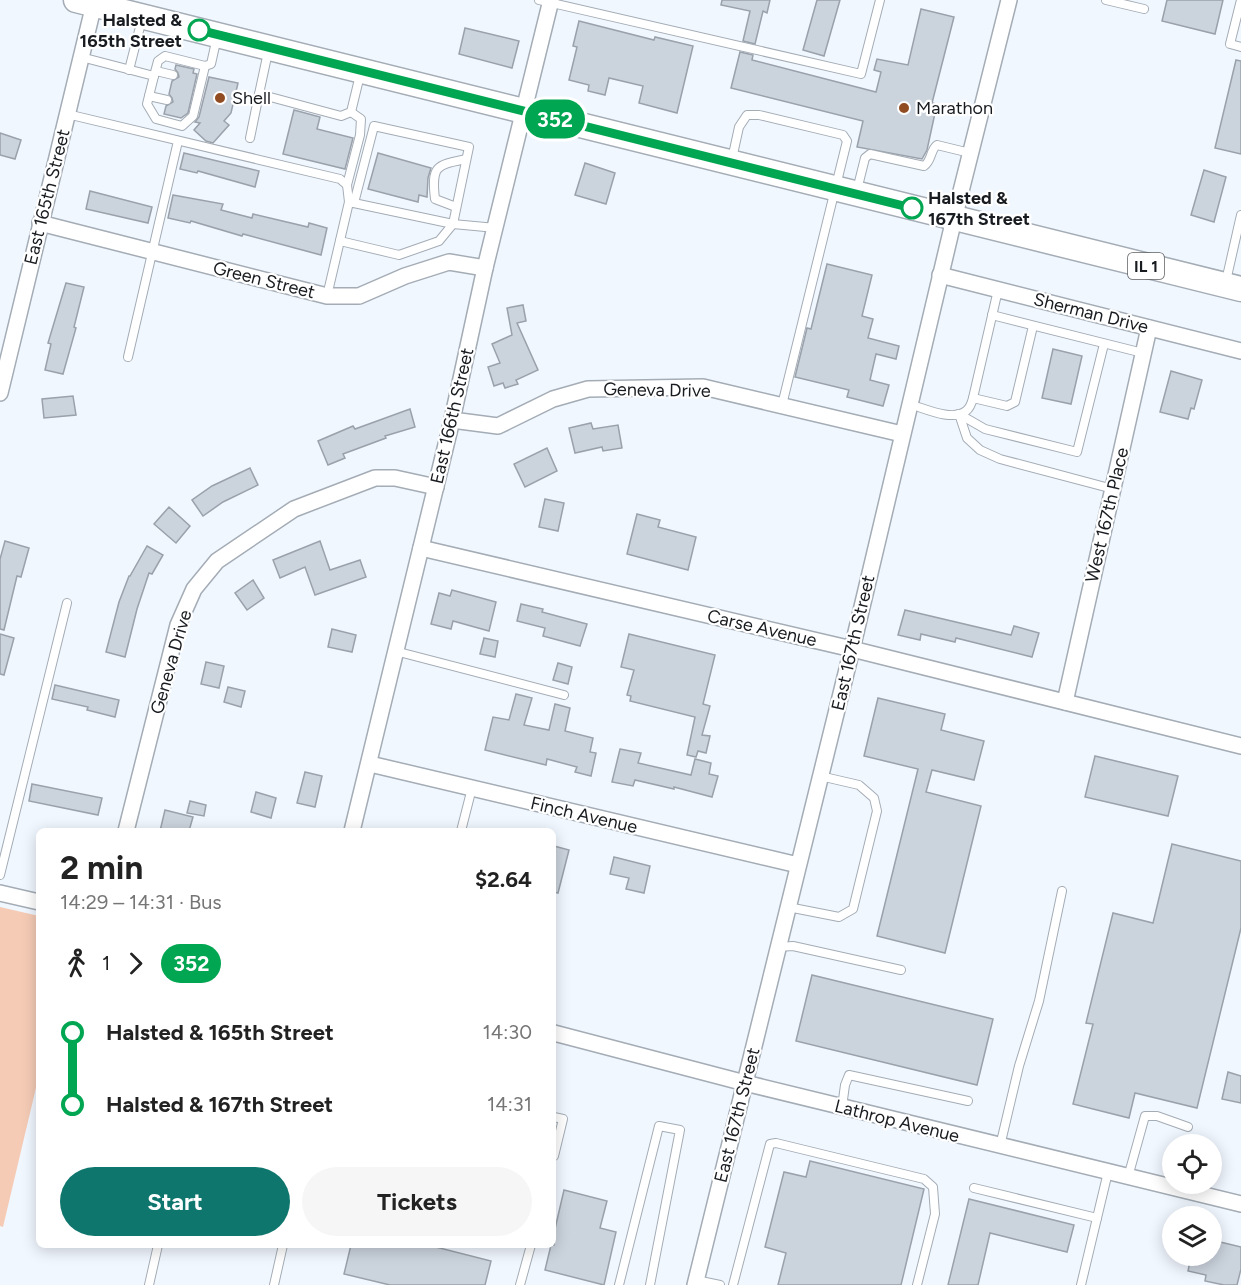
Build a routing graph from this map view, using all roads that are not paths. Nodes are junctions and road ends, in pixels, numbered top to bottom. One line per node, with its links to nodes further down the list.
1 (880, 0): 6 (lane)
2 (1009, 0): 28 (street, East 167th Street)
3 (1106, 0): 7 (lane)
4 (1241, 0): 10 (lane)
5 (88, 1): 8 (main road, IL 1); 12 (street, East 165th Street)
6 (547, 1): 23 (street, East 166th Street)
7 (1144, 9)
8 (142, 16): 9 (main road, IL 1); 14 (lane)
9 (218, 35): 11 (main road, IL 1); 13 (lane)
10 (1241, 47)
11 (269, 48): 15 (main road, IL 1); 20 (lane)
12 (81, 57): 14 (lane); 25 (street, East 165th Street)
13 (205, 66): 16 (lane); 19 (lane)
14 (129, 70): 16 (lane)
15 (361, 71): 23 (main road, IL 1); 24 (lane)
16 (155, 74): 17 (lane); 21 (lane)
17 (173, 75)
18 (192, 80): 19 (lane)
19 (201, 82): 21 (lane)
20 (259, 94): 24 (lane); 26 (lane)
21 (149, 96): 22 (lane)
22 (167, 100)
23 (523, 111): 30 (main road, IL 1); 39 (street, East 166th Street)
24 (351, 112): 31 (lane)
25 (67, 114): 27 (lane); 37 (street, East 165th Street)
26 (250, 138)
27 (178, 141): 31 (lane); 41 (lane)
28 (970, 153): 32 (lane); 36 (street, East 167th Street)
29 (466, 159): 33 (lane); 34 (lane); 34 (lane)
30 (731, 163): 32 (main road, IL 1); 32 (lane)
31 (347, 185): 33 (lane)
32 (845, 191): 36 (main road, IL 1); 57 (lane)
33 (351, 203): 38 (lane); 40 (lane)
34 (456, 207): 38 (lane)
35 (1241, 215): 44 (lane)
36 (954, 219): 43 (street, East 167th Street); 44 (main road, IL 1)
37 (40, 223): 41 (street, Green Street); 54 (street, East 165th Street)
38 (453, 224): 39 (lane); 40 (lane)
39 (496, 228): 42 (street, East 166th Street)
40 (340, 241): 46 (lane)
41 (153, 252): 46 (street, Green Street); 53 (lane)
42 (485, 268): 46 (street, Green Street); 59 (street, East 166th Street)
43 (940, 275): 45 (street, Sherman Drive); 56 (street, East 167th Street)
44 (1233, 287)
45 (998, 290): 47 (lane); 49 (street, Sherman Drive)
46 (327, 297)
47 (992, 315): 48 (lane); 55 (lane)
48 (1033, 326): 50 (lane); 55 (lane)
49 (1149, 328): 51 (street, Sherman Drive); 52 (street, West 167th Place)
50 (1104, 344): 52 (lane); 58 (lane)
51 (1241, 351)
52 (1143, 353): 62 (street, West 167th Place)
53 (128, 357)
54 (0, 393)
55 (973, 398): 58 (lane)
56 (909, 404): 58 (lane); 60 (street, East 167th Street)
57 (782, 405): 59 (street, Geneva Drive); 60 (street, Geneva Drive)
58 (959, 414): 62 (lane)
59 (452, 420): 61 (street, East 166th Street)
60 (902, 434): 65 (street, East 167th Street)
61 (436, 486): 63 (street, East 166th Street); 73 (street, Geneva Drive)
62 (1113, 489): 68 (street, West 167th Place)
63 (421, 548): 65 (street, Carse Avenue); 66 (street, East 166th Street)
64 (67, 603): 77 (lane)
65 (852, 649): 68 (street, Carse Avenue); 71 (street, East 167th Street)
66 (395, 651): 67 (lane); 70 (street, East 166th Street)
67 (564, 695)
68 (1065, 702): 69 (street, Carse Avenue)
69 (1241, 746)
70 (370, 764): 72 (street, Finch Avenue); 74 (street, East 166th Street)
71 (820, 776): 76 (street, East 167th Street); 81 (lane)
72 (472, 788): 75 (lane); 76 (street, Finch Avenue)
73 (127, 828)
74 (353, 828)
75 (462, 828)
76 (798, 865): 81 (street, East 167th Street)
77 (0, 875)
78 (1062, 891): 90 (lane)
79 (0, 893): 80 (street)
80 (36, 901)
81 (788, 907): 82 (street, East 167th Street)
82 (778, 947): 83 (lane); 85 (street, East 167th Street)
83 (901, 970)
84 (556, 1034): 85 (street, Lathrop Avenue)
85 (745, 1083): 87 (street, Lathrop Avenue); 100 (street, East 167th Street)
86 (968, 1101): 87 (lane)
87 (842, 1107): 90 (street, Lathrop Avenue)
88 (556, 1117): 91 (lane)
89 (1188, 1127): 93 (lane)
90 (1000, 1146): 92 (street, Lathrop Avenue)
91 (556, 1148)
92 (1108, 1172): 93 (street, Lathrop Avenue); 96 (lane)
93 (1128, 1177): 95 (street, Lathrop Avenue)
94 (974, 1188): 96 (lane)
95 (1241, 1204)
96 (1097, 1218): 109 (lane)
97 (157, 1248): 101 (lane)
98 (282, 1248): 102 (lane)
99 (530, 1248): 103 (lane)
100 (696, 1283): 106 (lane)
101 (149, 1285)
102 (274, 1285)
103 (520, 1285)
104 (619, 1285): 105 (lane)
105 (650, 1285)
106 (720, 1285)
107 (734, 1285): 108 (lane)
108 (917, 1285)
109 (1081, 1285)

